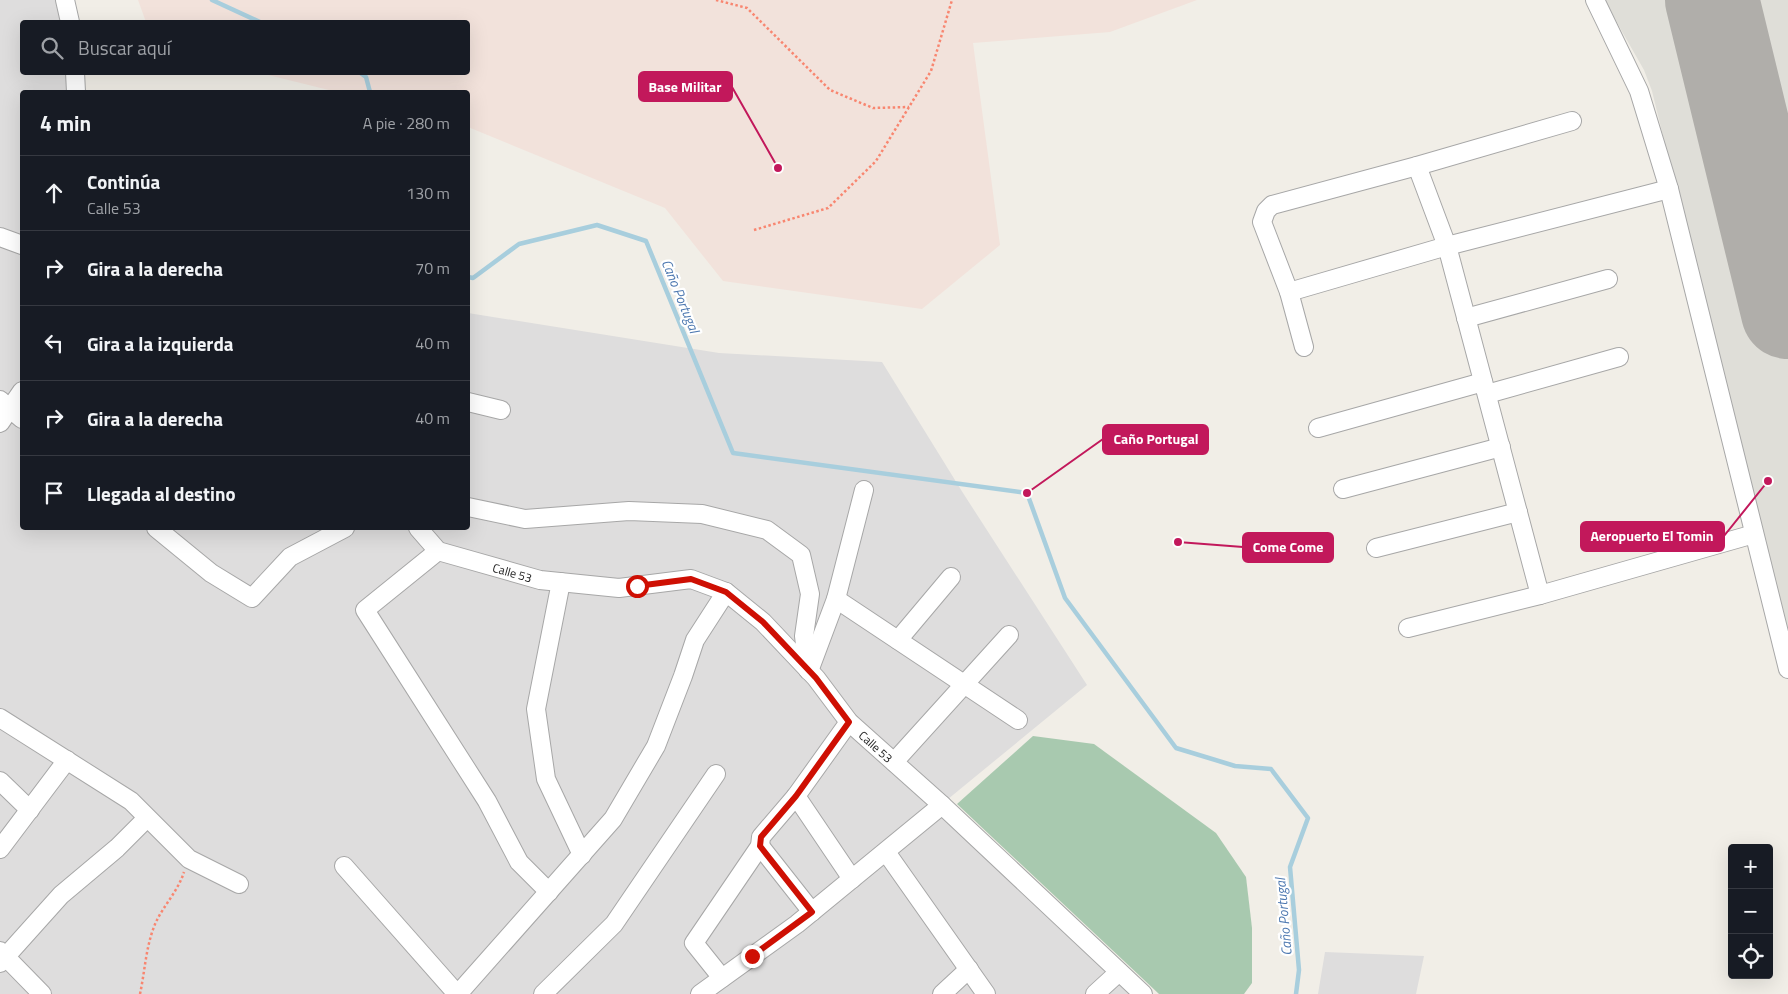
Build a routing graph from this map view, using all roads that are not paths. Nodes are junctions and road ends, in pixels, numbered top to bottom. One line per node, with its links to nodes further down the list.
1 (65, 0): 3 (street)
2 (1595, 0): 8 (street)
3 (70, 20)
4 (75, 75): 5 (street)
5 (76, 90)
6 (1572, 121): 7 (street)
7 (1417, 166): 11 (street); 13 (street)
8 (1669, 189): 11 (street); 31 (street)
9 (0, 237): 10 (street)
10 (20, 244)
11 (1447, 246): 13 (street); 14 (street)
12 (1608, 279): 14 (street)
13 (1289, 292): 15 (street)
14 (1466, 318): 17 (street)
15 (1304, 347)
16 (1619, 357): 17 (street)
17 (1485, 388): 22 (street); 23 (street)
18 (20, 394): 21 (street)
19 (470, 402): 20 (street)
20 (502, 410)
21 (8, 413)
22 (1318, 428)
23 (1501, 447): 24 (street); 27 (street)
24 (1344, 489)
25 (864, 490): 38 (street)
26 (470, 507): 43 (street)
27 (1518, 512): 32 (street); 37 (street)
28 (158, 530): 29 (street)
29 (341, 530)
30 (420, 530): 33 (street)
31 (1754, 534): 37 (street); 42 (street)
32 (1376, 548)
33 (438, 551): 35 (street, Calle 53); 63 (street)
34 (951, 577): 41 (street)
35 (561, 582): 36 (street, Calle 53); 59 (street)
36 (726, 592): 43 (street, Calle 53); 59 (street)
37 (1540, 596): 39 (street)
38 (836, 599): 41 (street); 43 (street)
39 (1408, 628)
40 (1009, 634): 44 (street)
41 (898, 640): 44 (street)
42 (1788, 669)
43 (808, 671): 47 (street, Calle 53)
44 (965, 684): 46 (street); 49 (street)
45 (0, 718): 48 (street)
46 (1018, 720)
47 (849, 722): 49 (street, Calle 53); 52 (street)
48 (67, 760): 54 (street); 55 (street)
49 (894, 762): 53 (street, Calle 53)
50 (716, 774): 71 (street)
51 (0, 781): 54 (street)
52 (796, 796): 56 (street); 61 (street)
53 (942, 804): 58 (street); 67 (street, Calle 53)
54 (30, 810): 57 (street)
55 (148, 818): 62 (street); 65 (street)
56 (760, 846): 64 (street); 68 (street)
57 (0, 849)
58 (886, 852): 61 (street); 66 (street)
59 (582, 854): 63 (street)
60 (344, 866): 70 (street)
61 (852, 879): 64 (street)
62 (239, 884)
63 (549, 892): 70 (street)
64 (812, 912): 68 (street)
65 (2, 957): 69 (street)
66 (969, 969): 73 (street); 74 (street)
67 (1119, 972): 75 (street); 76 (street, Calle 53)
68 (722, 978): 72 (street)
69 (42, 994)
70 (458, 994)
71 (543, 994)
72 (700, 994)
73 (942, 994)
74 (986, 994)
75 (1096, 994)
76 (1142, 994)

